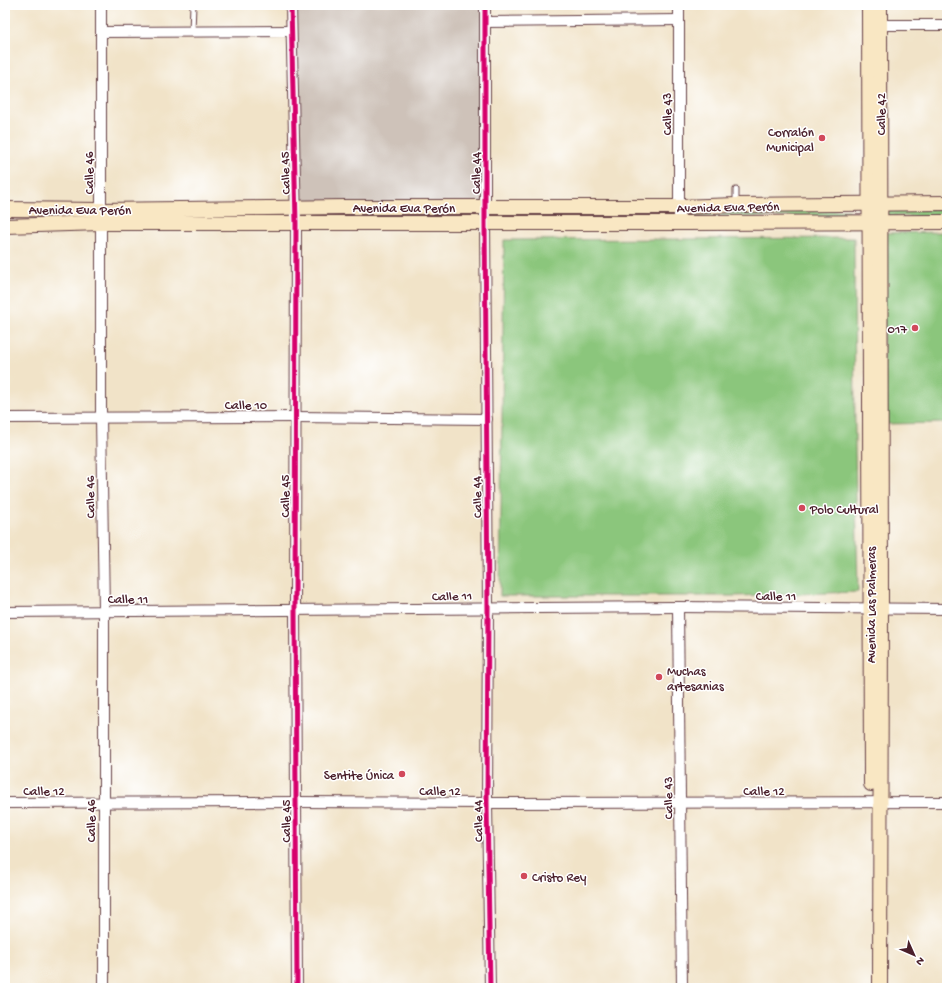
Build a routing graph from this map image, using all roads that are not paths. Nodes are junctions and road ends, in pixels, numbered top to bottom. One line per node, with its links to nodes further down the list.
1 (101, 5): 13 (street, Calle 46)
2 (192, 5): 14 (lane)
3 (291, 5): 12 (street, Calle 45)
4 (485, 5): 9 (street, Calle 44)
5 (679, 5): 8 (street, Calle 43)
6 (869, 5): 10 (main road, Calle 42)
7 (880, 5): 10 (main road, Calle 42)
8 (679, 20): 9 (street); 19 (street, Calle 43)
9 (485, 22): 21 (street, Calle 44)
10 (874, 25): 11 (street); 16 (main road, Calle 42)
11 (947, 25)
12 (290, 31): 14 (street); 20 (street, Calle 45)
13 (101, 32): 14 (street); 23 (street, Calle 46)
14 (192, 32)
15 (736, 190): 18 (lane)
16 (875, 203): 17 (main road, Avenida Eva Perón); 18 (main road, Avenida Eva Perón); 26 (main road, Calle 42)
17 (947, 203)
18 (736, 205): 19 (main road, Avenida Eva Perón)
19 (679, 207): 21 (main road, Avenida Eva Perón); 28 (street, Calle 43)
20 (296, 208): 21 (main road, Avenida Eva Perón); 23 (main road, Avenida Eva Perón); 25 (street, Calle 45)
21 (486, 208): 27 (street, Calle 44)
22 (5, 209): 23 (main road, Avenida Eva Perón)
23 (101, 216): 25 (main road, Avenida Eva Perón); 29 (main road, Avenida Eva Perón); 30 (street, Calle 46)
24 (947, 222): 26 (main road, Avenida Eva Perón)
25 (296, 223): 27 (main road, Avenida Eva Perón); 31 (street, Calle 45)
26 (875, 223): 28 (main road, Avenida Eva Perón); 36 (main road, Avenida Las Palmeras)
27 (485, 224): 28 (main road, Avenida Eva Perón); 33 (street, Calle 44)
28 (679, 224)
29 (5, 226)
30 (101, 417): 31 (street, Calle 10); 32 (street, Calle 10); 39 (street, Calle 46)
31 (295, 417): 33 (street, Calle 10); 38 (street, Calle 45)
32 (5, 418)
33 (486, 419): 35 (street, Calle 44)
34 (678, 607): 35 (street, Calle 11); 36 (street, Calle 11); 42 (street, Calle 43)
35 (488, 608): 38 (street, Calle 11); 45 (street, Calle 44)
36 (876, 609): 37 (street, Calle 11); 46 (main road, Avenida Las Palmeras)
37 (947, 609)
38 (295, 610): 39 (street, Calle 11); 41 (street, Calle 45)
39 (104, 611): 40 (street, Calle 11); 44 (street, Calle 46)
40 (5, 612)
41 (296, 802): 44 (street, Calle 12); 45 (street, Calle 12); 49 (street, Calle 45)
42 (680, 802): 45 (street, Calle 12); 46 (street, Calle 12); 51 (street, Calle 43)
43 (947, 802): 46 (street, Calle 12)
44 (103, 803): 47 (street, Calle 12); 48 (street, Calle 46)
45 (488, 803): 50 (street, Calle 44)
46 (875, 803): 52 (main road, Avenida Las Palmeras); 53 (main road, Avenida Las Palmeras)
47 (5, 804)
48 (104, 988)
49 (297, 988)
50 (490, 988)
51 (682, 988)
52 (871, 988)
53 (880, 988)

